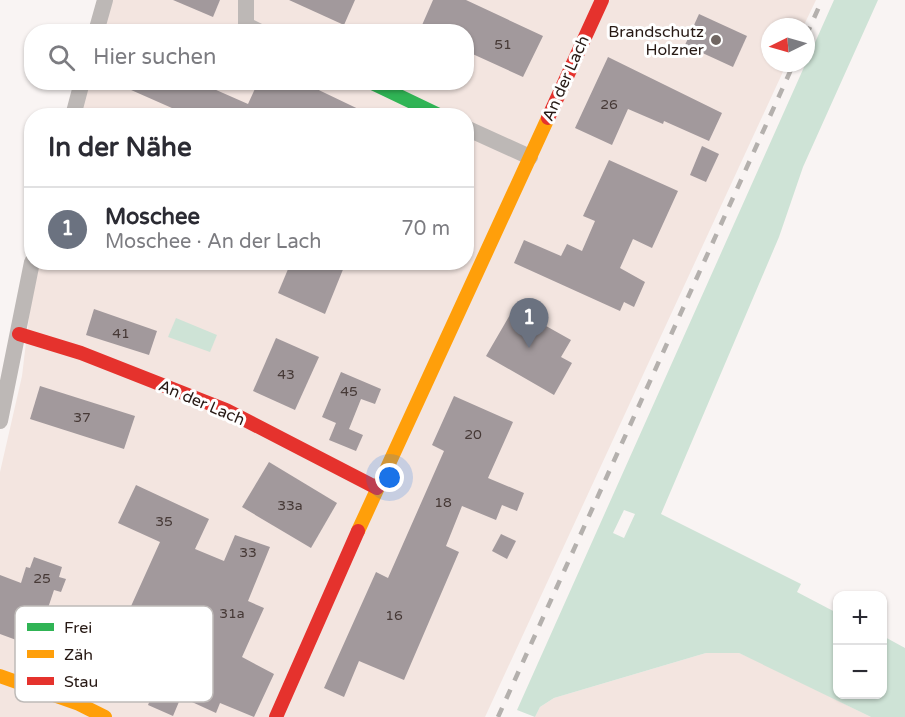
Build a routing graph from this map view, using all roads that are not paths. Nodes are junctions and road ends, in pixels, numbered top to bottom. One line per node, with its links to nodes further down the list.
1 (105, 0): 4 (street)
2 (246, 0): 5 (street)
3 (602, 0): 11 (street, An der Lach)
4 (98, 24)
5 (246, 24)
6 (80, 90): 8 (street)
7 (387, 90): 9 (street)
8 (75, 108)
9 (424, 108)
10 (474, 132): 11 (street)
11 (530, 157): 15 (street, An der Lach)
12 (31, 270): 13 (street)
13 (19, 334): 14 (street); 15 (street, An der Lach)
14 (0, 421)
15 (377, 488): 20 (street, An der Lach)
16 (0, 676): 17 (street)
17 (15, 681)
18 (73, 702): 19 (street)
19 (105, 717)
20 (276, 717)

